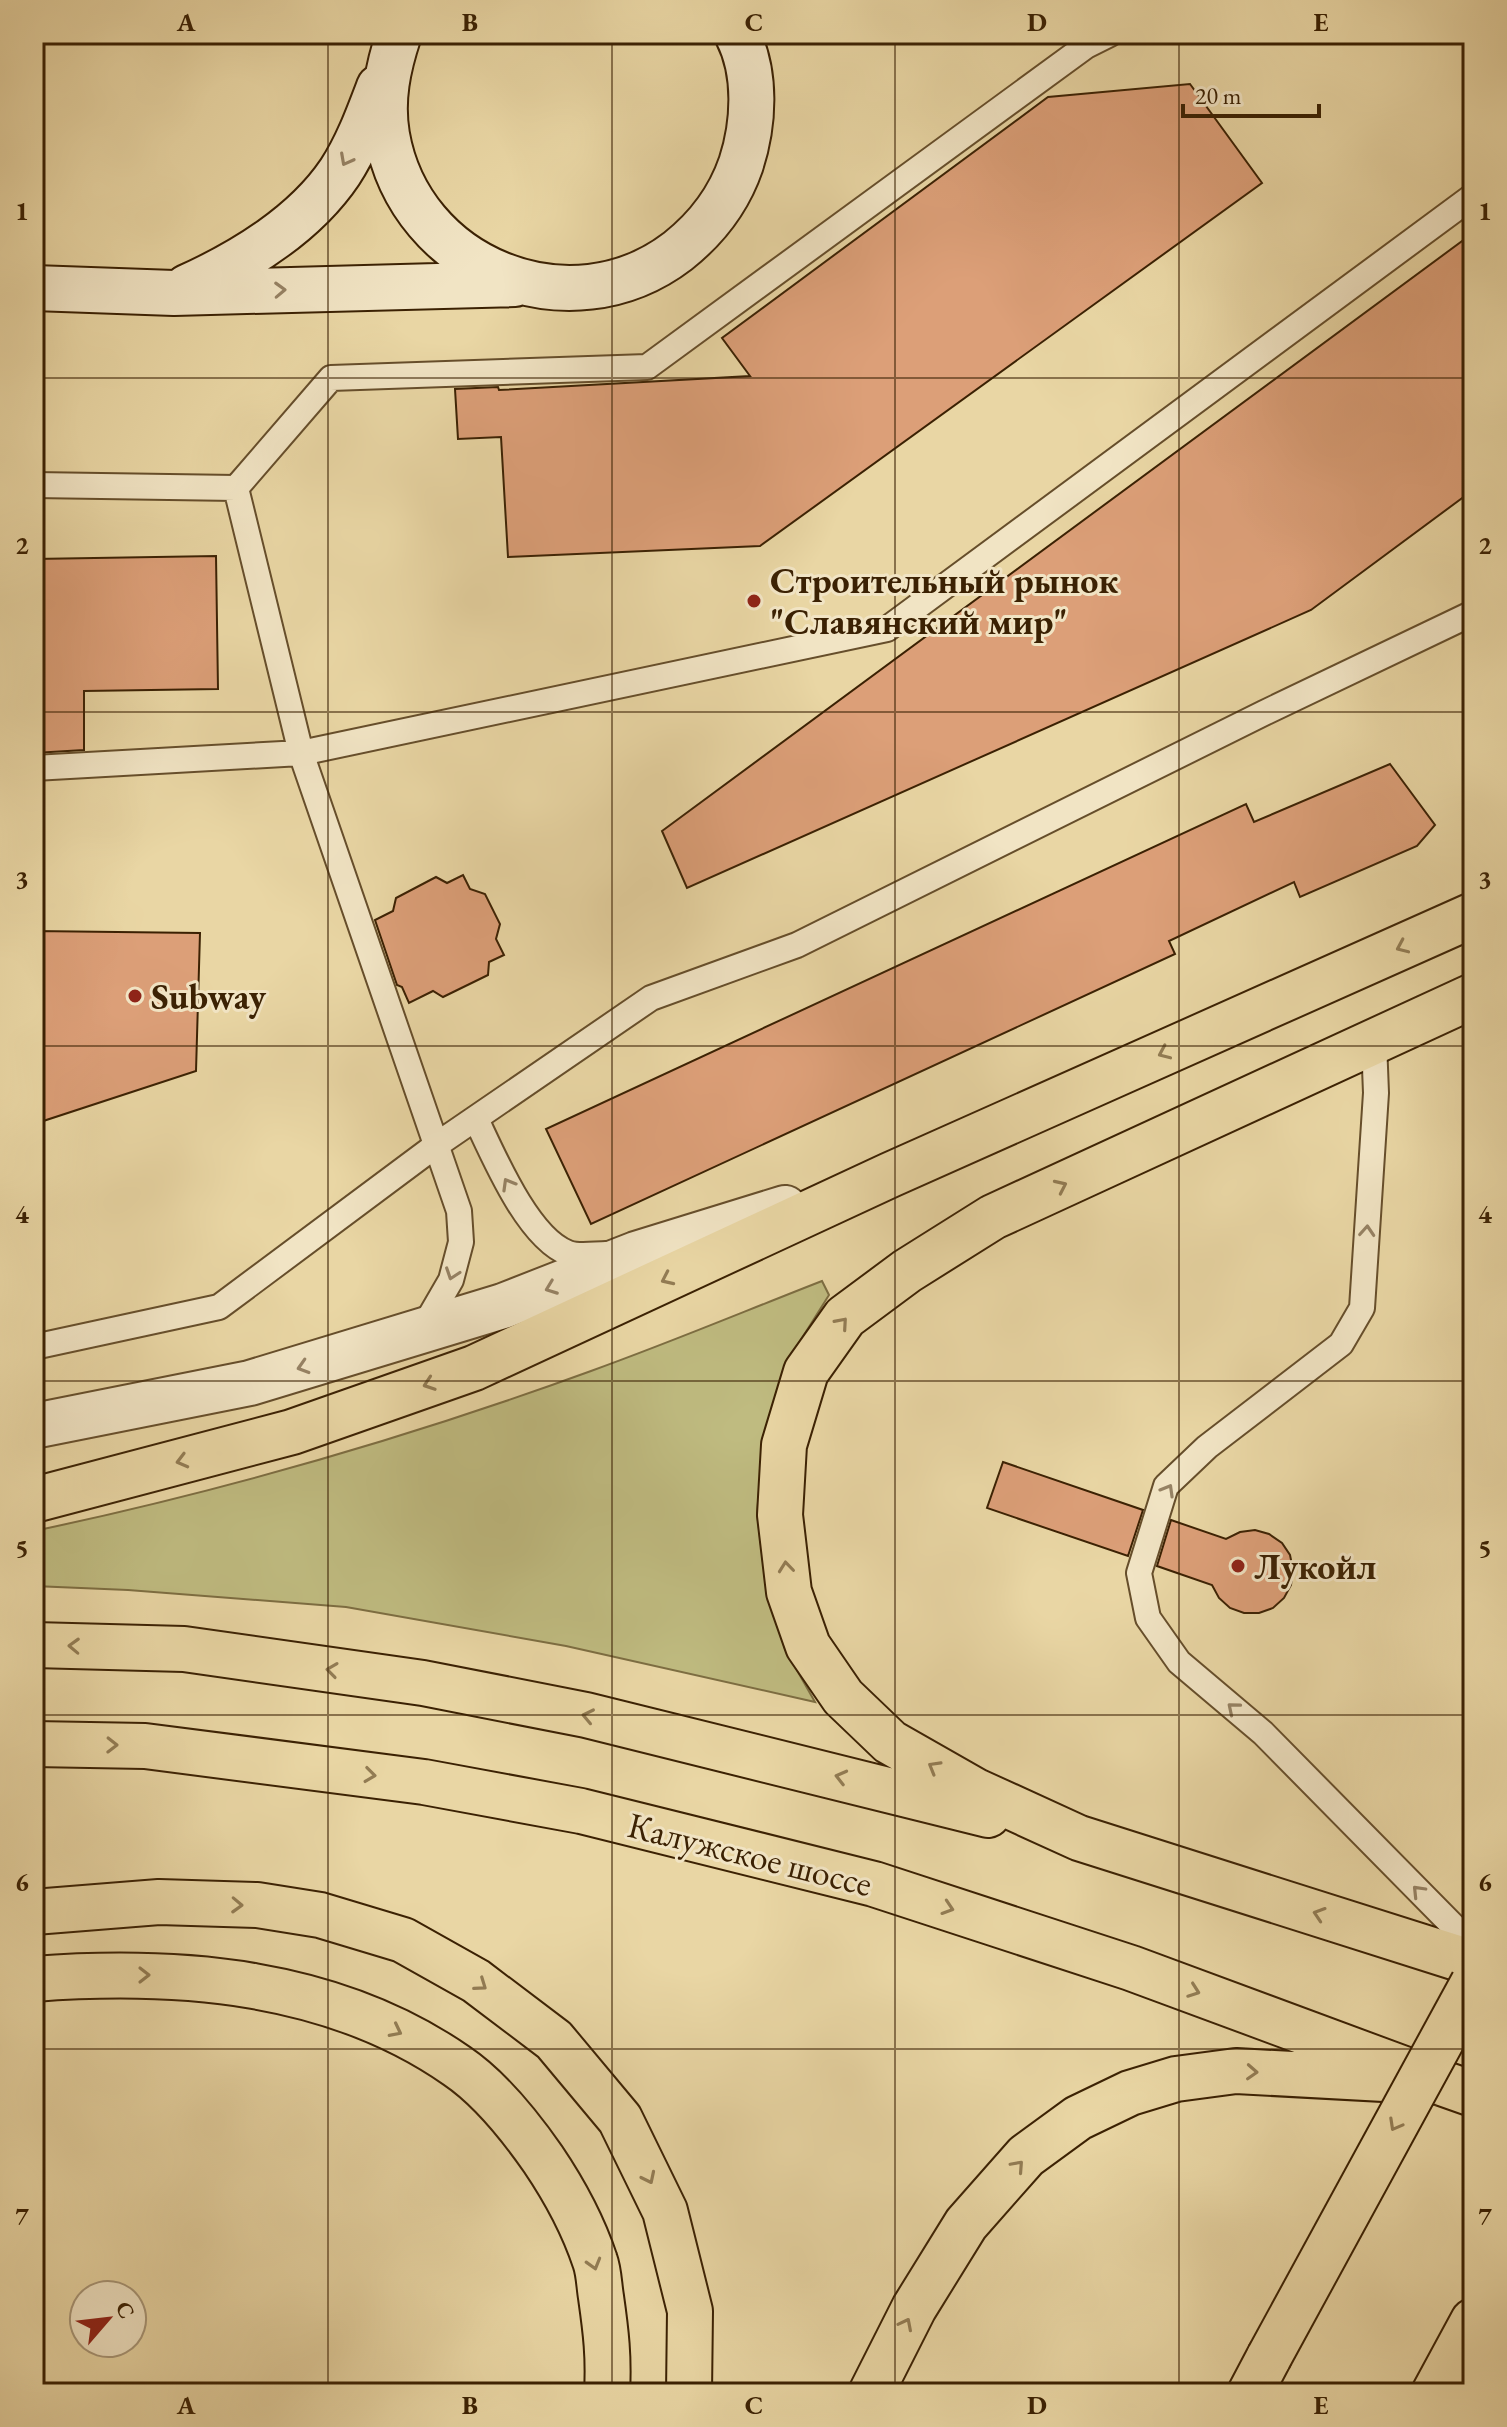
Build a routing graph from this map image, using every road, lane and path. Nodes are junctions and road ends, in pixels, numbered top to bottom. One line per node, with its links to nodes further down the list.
1 (737, 34): 6 (street)
2 (1110, 34): 3 (lane)
3 (1092, 40): 10 (lane)
4 (394, 49): 6 (street); 8 (street, one-way to 8)
5 (1473, 196): 12 (lane)
6 (527, 284): 8 (street, one-way to 6)
7 (34, 288): 8 (street)
8 (174, 293)
9 (34, 485): 10 (lane)
10 (236, 488): 12 (lane)
11 (1473, 613): 17 (lane)
12 (301, 753): 13 (lane); 18 (lane)
13 (34, 768)
14 (1473, 915): 19 (main road, one-way to 19)
15 (1473, 996): 16 (main road)
16 (1374, 1042): 27 (main road, one-way to 16); 29 (lane, one-way to 16)
17 (476, 1119): 18 (lane); 20 (lane, one-way to 17)
18 (435, 1146): 21 (lane, one-way to 21); 22 (lane)
19 (890, 1175): 20 (street); 24 (main road, one-way to 24)
20 (636, 1254): 21 (street, one-way to 21)
21 (421, 1332): 23 (street, one-way to 23)
22 (34, 1347)
23 (34, 1426)
24 (34, 1500)
25 (34, 1645): 27 (main road, one-way to 25)
26 (34, 1744): 33 (main road, Калужское шоссе, one-way to 33)
27 (1079, 1838): 30 (main road, one-way to 27)
28 (34, 1912): 38 (main road, one-way to 38)
29 (1473, 1946)
30 (1473, 1963)
31 (34, 1979): 37 (main road, one-way to 37)
32 (1473, 1983): 35 (main road, one-way to 35, bridge)
33 (1456, 2088): 39 (main road, one-way to 33)
34 (1473, 2321): 36 (main road)
35 (1259, 2375)
36 (1435, 2390)
37 (607, 2393)
38 (689, 2393)
39 (871, 2393)

